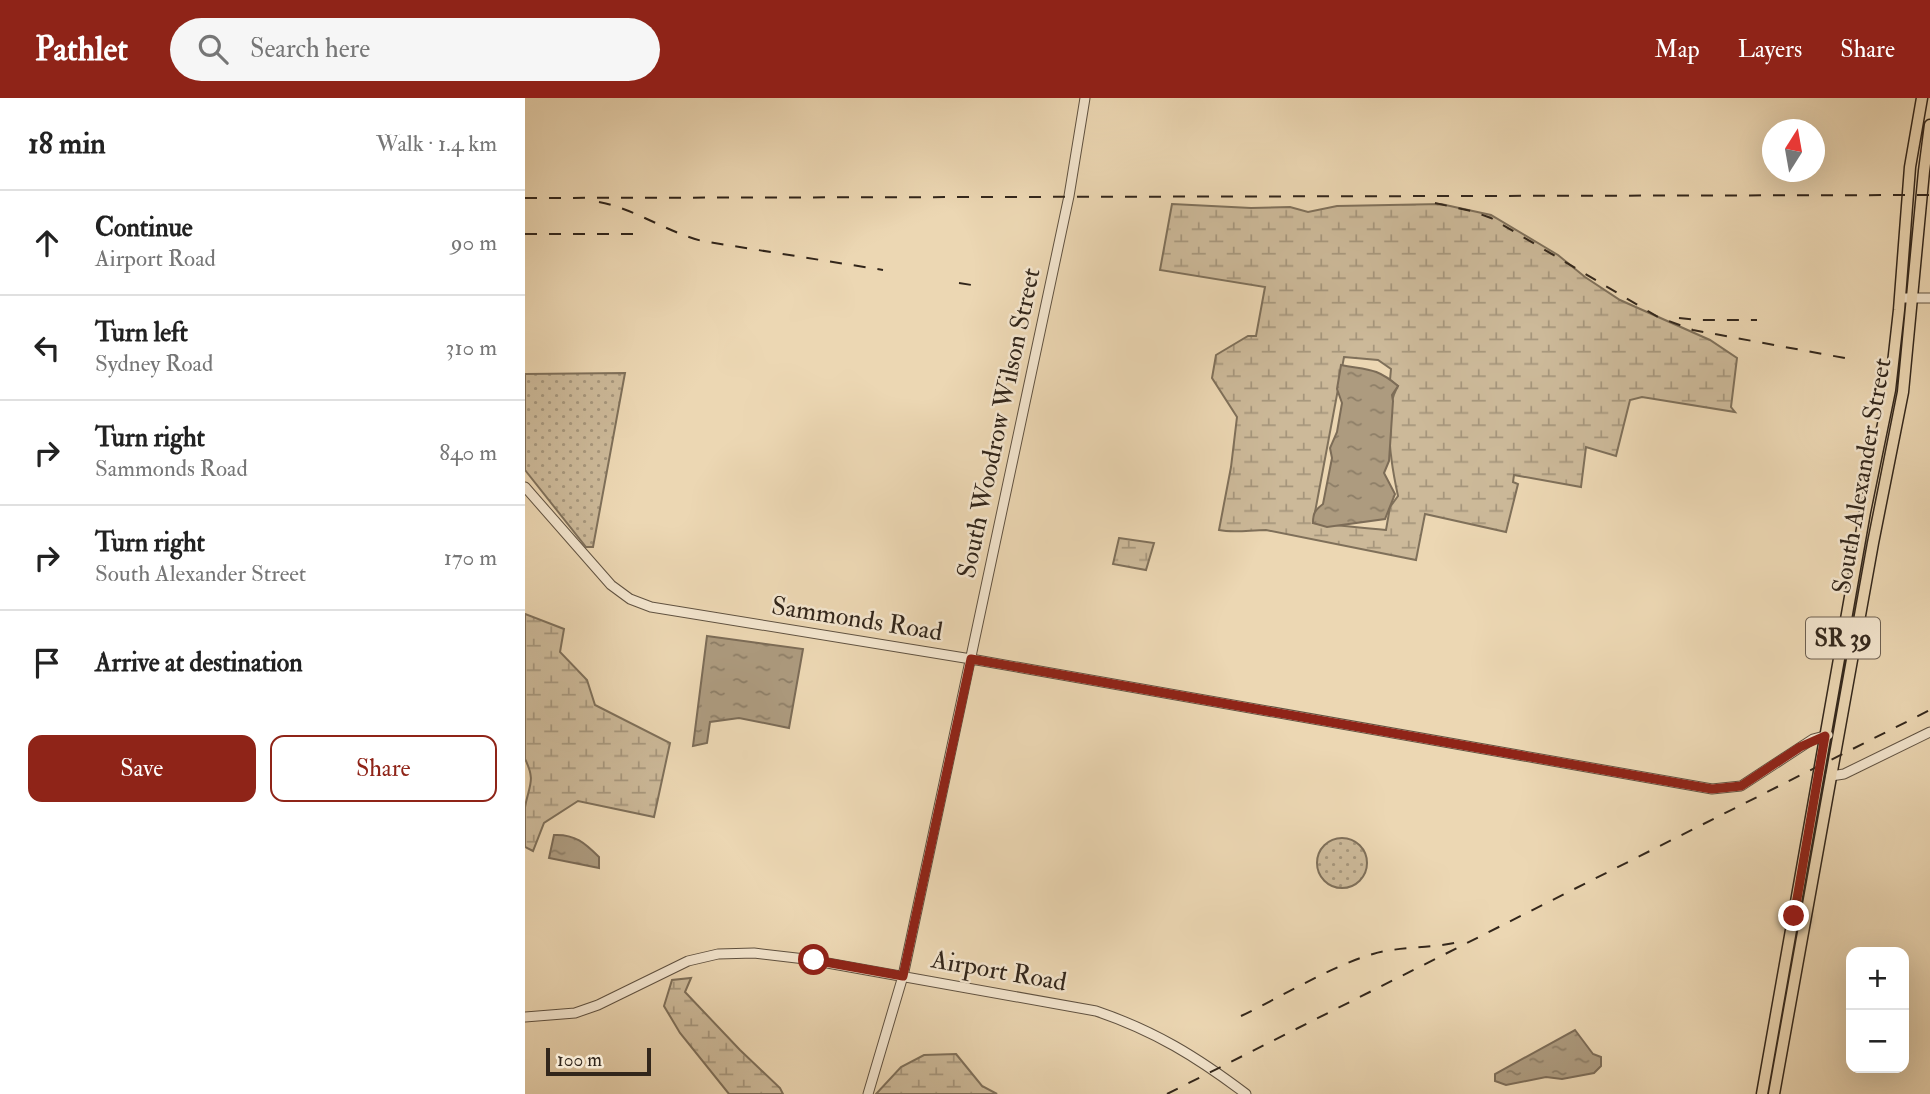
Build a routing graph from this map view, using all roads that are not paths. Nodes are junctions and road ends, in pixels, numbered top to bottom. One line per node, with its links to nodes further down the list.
1 (1085, 98): 8 (street, South Woodrow Wilson Street)
2 (1921, 98): 4 (main road, South Alexander Street / SR 39)
3 (1930, 125): 6 (main road, South Alexander Street / SR 39)
4 (1900, 298): 6 (street); 11 (main road, South Alexander Street / SR 39)
5 (1930, 298): 6 (street)
6 (1912, 299): 10 (main road, South Alexander Street / SR 39)
7 (525, 487): 8 (street, Sammonds Road)
8 (971, 659): 11 (street, Sammonds Road); 15 (street, South Woodrow Wilson Street)
9 (1930, 732): 12 (street)
10 (1839, 734): 11 (street, Sammonds Road); 12 (main road, South Alexander Street / SR 39)
11 (1825, 736): 13 (main road, South Alexander Street / SR 39)
12 (1831, 776): 14 (main road, South Alexander Street / SR 39)
13 (1794, 916): 14 (main road); 16 (main road, South Alexander Street / SR 39)
14 (1807, 918): 17 (main road, South Alexander Street / SR 39)
15 (903, 976): 18 (street, Airport Road); 19 (street, South Woodrow Wilson Street); 20 (street, Airport Road)
16 (1778, 1006): 17 (main road); 21 (main road, South Alexander Street / SR 39)
17 (1790, 1008): 22 (main road, South Alexander Street / SR 39)
18 (525, 1017)
19 (868, 1094)
20 (1246, 1094)
21 (1762, 1094)
22 (1775, 1094)

